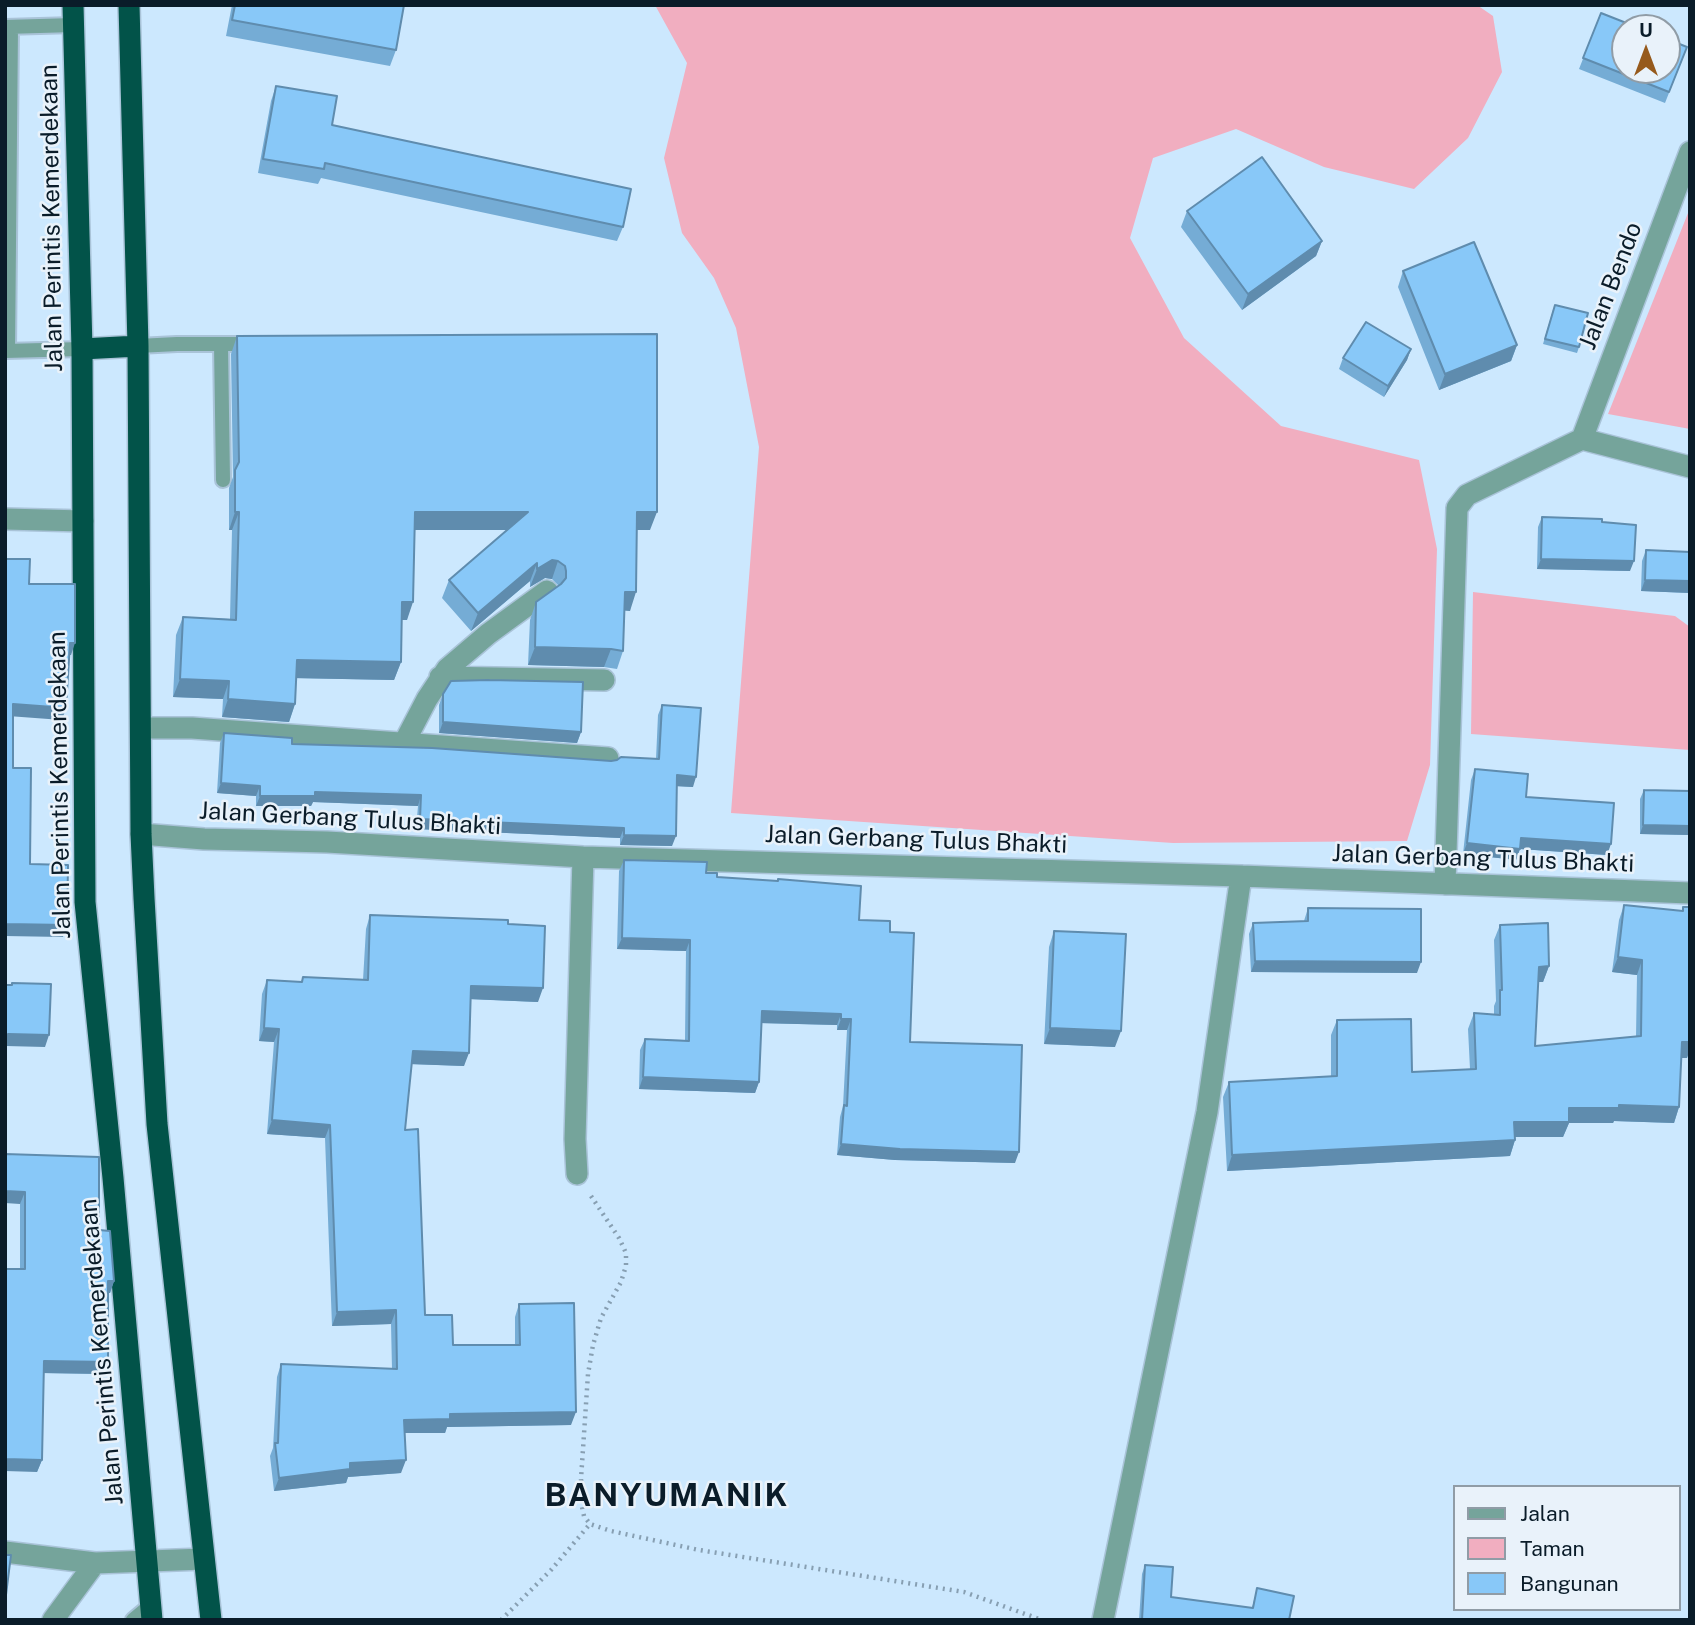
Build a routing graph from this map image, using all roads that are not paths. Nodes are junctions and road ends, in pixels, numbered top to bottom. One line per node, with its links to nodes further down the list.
1 (129, 5): 7 (highway)
2 (73, 15): 3 (lane); 8 (highway, Jalan Perintis Kemerdekaan)
3 (8, 27): 9 (lane)
4 (1690, 152): 10 (street, Jalan Bendo)
5 (221, 344): 6 (lane); 7 (lane); 12 (lane)
6 (262, 344)
7 (138, 346): 8 (highway); 18 (highway)
8 (82, 349): 9 (lane); 14 (highway, Jalan Perintis Kemerdekaan)
9 (7, 351)
10 (1582, 439): 11 (street); 24 (street)
11 (1690, 467)
12 (223, 480)
13 (5, 519): 14 (street)
14 (83, 521): 29 (highway, Jalan Perintis Kemerdekaan)
15 (547, 590): 16 (street)
16 (440, 677): 17 (street); 19 (street)
17 (604, 680)
18 (141, 728): 19 (street); 21 (highway)
19 (404, 743): 20 (street)
20 (608, 758)
21 (141, 834): 22 (street, Jalan Gerbang Tulus Bhakti); 28 (highway)
22 (583, 857): 23 (street, Jalan Gerbang Tulus Bhakti); 26 (street)
23 (1241, 876): 24 (street, Jalan Gerbang Tulus Bhakti); 35 (street)
24 (1445, 884): 25 (street, Jalan Gerbang Tulus Bhakti)
25 (1690, 893)
26 (577, 1174)
27 (5, 1552): 30 (street)
28 (204, 1559): 29 (street); 34 (highway)
29 (148, 1561): 30 (street); 31 (highway, Jalan Perintis Kemerdekaan)
30 (95, 1563): 32 (street)
31 (152, 1612): 33 (lane)
32 (53, 1620)
33 (133, 1620)
34 (211, 1620)
35 (1103, 1620)

